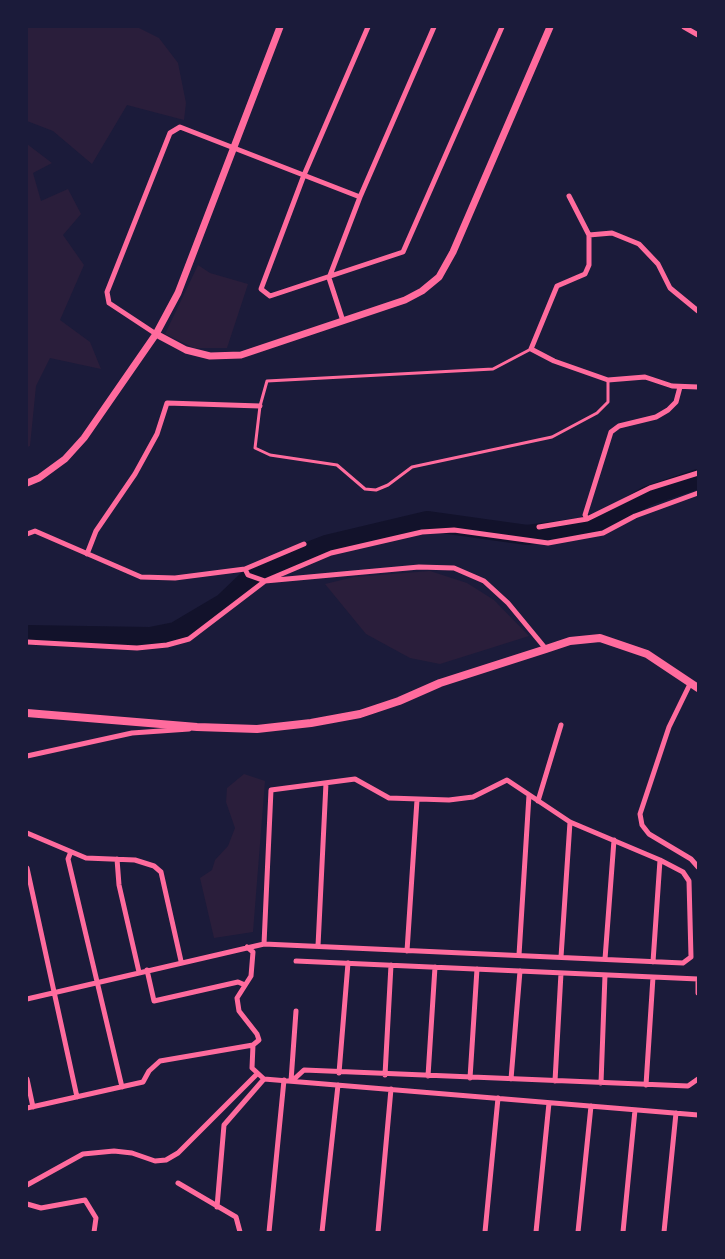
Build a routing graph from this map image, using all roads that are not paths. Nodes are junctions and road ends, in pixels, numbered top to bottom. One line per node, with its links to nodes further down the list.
1 (280, 27): 8 (street)
2 (368, 27): 9 (street)
3 (434, 27): 11 (street)
4 (502, 27): 13 (street)
5 (550, 27): 15 (street)
6 (684, 27): 7 (street)
7 (698, 35)
8 (234, 148): 9 (street); 16 (street); 16 (street)
9 (303, 175): 11 (street); 13 (street)
10 (569, 196): 12 (street)
11 (360, 197): 13 (street)
12 (589, 236): 14 (street); 17 (street)
13 (329, 278): 15 (street)
14 (698, 311)
15 (343, 321): 16 (street)
16 (156, 334): 23 (street)
17 (531, 350): 18 (street); 21 (lane)
18 (608, 380): 19 (street); 21 (lane)
19 (680, 387): 20 (street); 25 (street)
20 (698, 387)
21 (260, 406): 29 (street)
22 (698, 473): 25 (street)
23 (27, 483)
24 (698, 493): 31 (street)
25 (587, 519): 26 (street)
26 (539, 526)
27 (27, 534): 29 (street)
28 (304, 544): 30 (street)
29 (87, 554): 30 (street)
30 (244, 569): 31 (street)
31 (265, 581): 32 (street); 33 (street)
32 (27, 642)
33 (546, 649): 34 (main road); 38 (main road)
34 (690, 684): 35 (main road); 50 (street)
35 (698, 688)
36 (27, 713): 38 (main road)
37 (561, 725): 43 (street)
38 (197, 727): 39 (street)
39 (27, 756)
40 (326, 783): 42 (street); 54 (street); 55 (street)
41 (529, 795): 42 (street); 43 (street); 58 (street)
42 (417, 800): 57 (street)
43 (538, 801): 44 (street)
44 (570, 822): 46 (street); 59 (street)
45 (27, 833): 47 (street)
46 (614, 840): 49 (street); 60 (street)
47 (70, 854): 48 (street); 75 (street)
48 (117, 859): 61 (street); 70 (street)
49 (660, 860): 53 (street); 63 (street)
50 (698, 867)
51 (27, 868): 77 (street)
52 (698, 897): 53 (street)
53 (690, 898): 63 (street)
54 (264, 944): 55 (street); 56 (street)
55 (318, 946): 57 (street)
56 (247, 947): 61 (street); 76 (street)
57 (407, 951): 58 (street)
58 (519, 956): 59 (street)
59 (561, 957): 60 (street)
60 (605, 959): 63 (street)
61 (181, 961): 68 (street)
62 (296, 961): 64 (street)
63 (653, 962)
64 (348, 963): 65 (street); 82 (street)
65 (391, 965): 66 (street); 84 (street)
66 (435, 967): 67 (street); 85 (street)
67 (477, 969): 69 (street); 86 (street)
68 (147, 970): 70 (street); 76 (street)
69 (520, 971): 71 (street); 89 (street)
70 (139, 972): 75 (street)
71 (561, 973): 72 (street); 93 (street)
72 (605, 975): 73 (street); 94 (street)
73 (653, 977): 74 (street); 95 (street)
74 (698, 979): 78 (street)
75 (98, 982): 77 (street); 97 (street)
76 (245, 986): 81 (street)
77 (54, 992): 79 (street); 99 (street)
78 (698, 993)
79 (27, 999)
80 (296, 1011): 92 (street)
81 (253, 1045): 83 (street); 97 (street)
82 (339, 1073): 84 (street); 92 (street)
83 (257, 1074): 88 (street); 108 (street)
84 (385, 1075): 85 (street)
85 (428, 1076): 86 (street)
86 (470, 1078): 89 (street)
87 (27, 1079): 103 (street)
88 (264, 1079): 91 (street); 110 (street)
89 (511, 1079): 93 (street)
90 (698, 1079): 95 (street)
91 (284, 1080): 92 (street); 113 (street)
92 (291, 1081): 96 (street)
93 (555, 1081): 94 (street)
94 (601, 1083): 95 (street)
95 (646, 1084)
96 (338, 1085): 98 (street); 114 (street)
97 (122, 1087): 99 (street)
98 (391, 1089): 100 (street); 115 (street)
99 (77, 1097): 103 (street)
100 (498, 1098): 101 (street); 116 (street)
101 (549, 1103): 102 (street); 117 (street)
102 (591, 1106): 104 (street); 118 (street)
103 (30, 1108)
104 (635, 1110): 105 (street); 119 (street)
105 (676, 1113): 106 (street); 120 (street)
106 (698, 1115)
107 (178, 1183): 110 (street)
108 (27, 1185)
109 (27, 1204): 111 (street)
110 (217, 1207): 112 (street)
111 (94, 1232)
112 (240, 1232)
113 (269, 1232)
114 (322, 1232)
115 (378, 1232)
116 (485, 1232)
117 (536, 1232)
118 (579, 1232)
119 (623, 1232)
120 (664, 1232)

